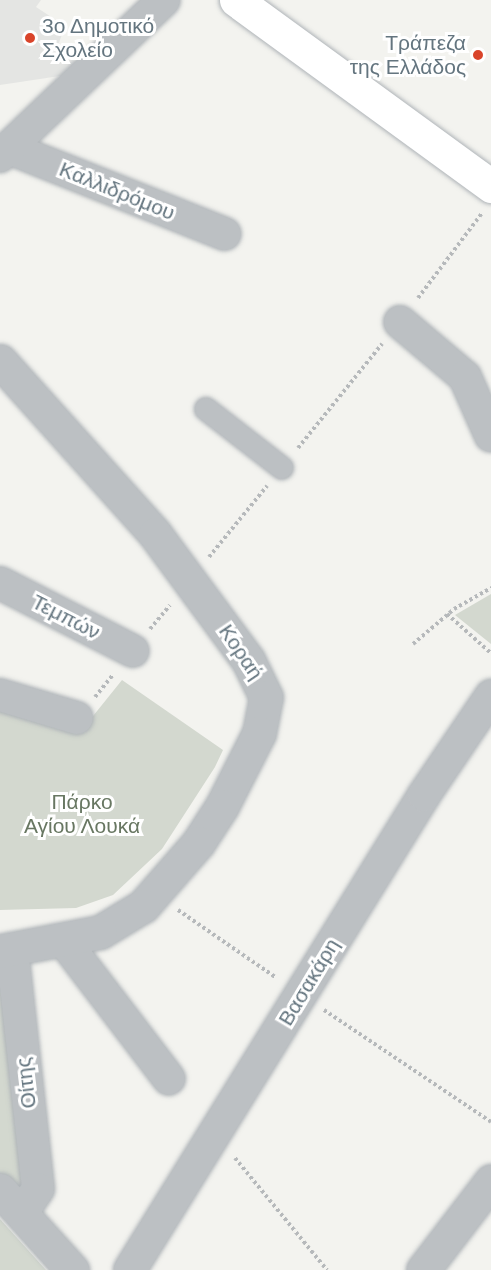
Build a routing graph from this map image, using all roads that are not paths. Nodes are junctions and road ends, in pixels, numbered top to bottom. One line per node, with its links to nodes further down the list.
1 (164, 0): 3 (street)
2 (236, 0): 4 (main road)
3 (5, 152): 5 (street, Καλλιδρόμου)
4 (491, 186)
5 (225, 234)
6 (400, 322): 9 (street)
7 (0, 361): 16 (street, Κοραή)
8 (206, 409): 10 (street)
9 (491, 436)
10 (282, 468)
11 (0, 583): 12 (street, Τεμπών)
12 (133, 651)
13 (0, 695): 15 (street)
14 (491, 696): 22 (street, Βασακάρη)
15 (77, 718)
16 (64, 941): 17 (street, Κοραή); 18 (street)
17 (6, 950): 20 (street, Οίτης)
18 (169, 1079)
19 (491, 1181): 23 (street)
20 (11, 1201): 21 (street)
21 (72, 1270)
22 (130, 1270)
23 (423, 1270)

